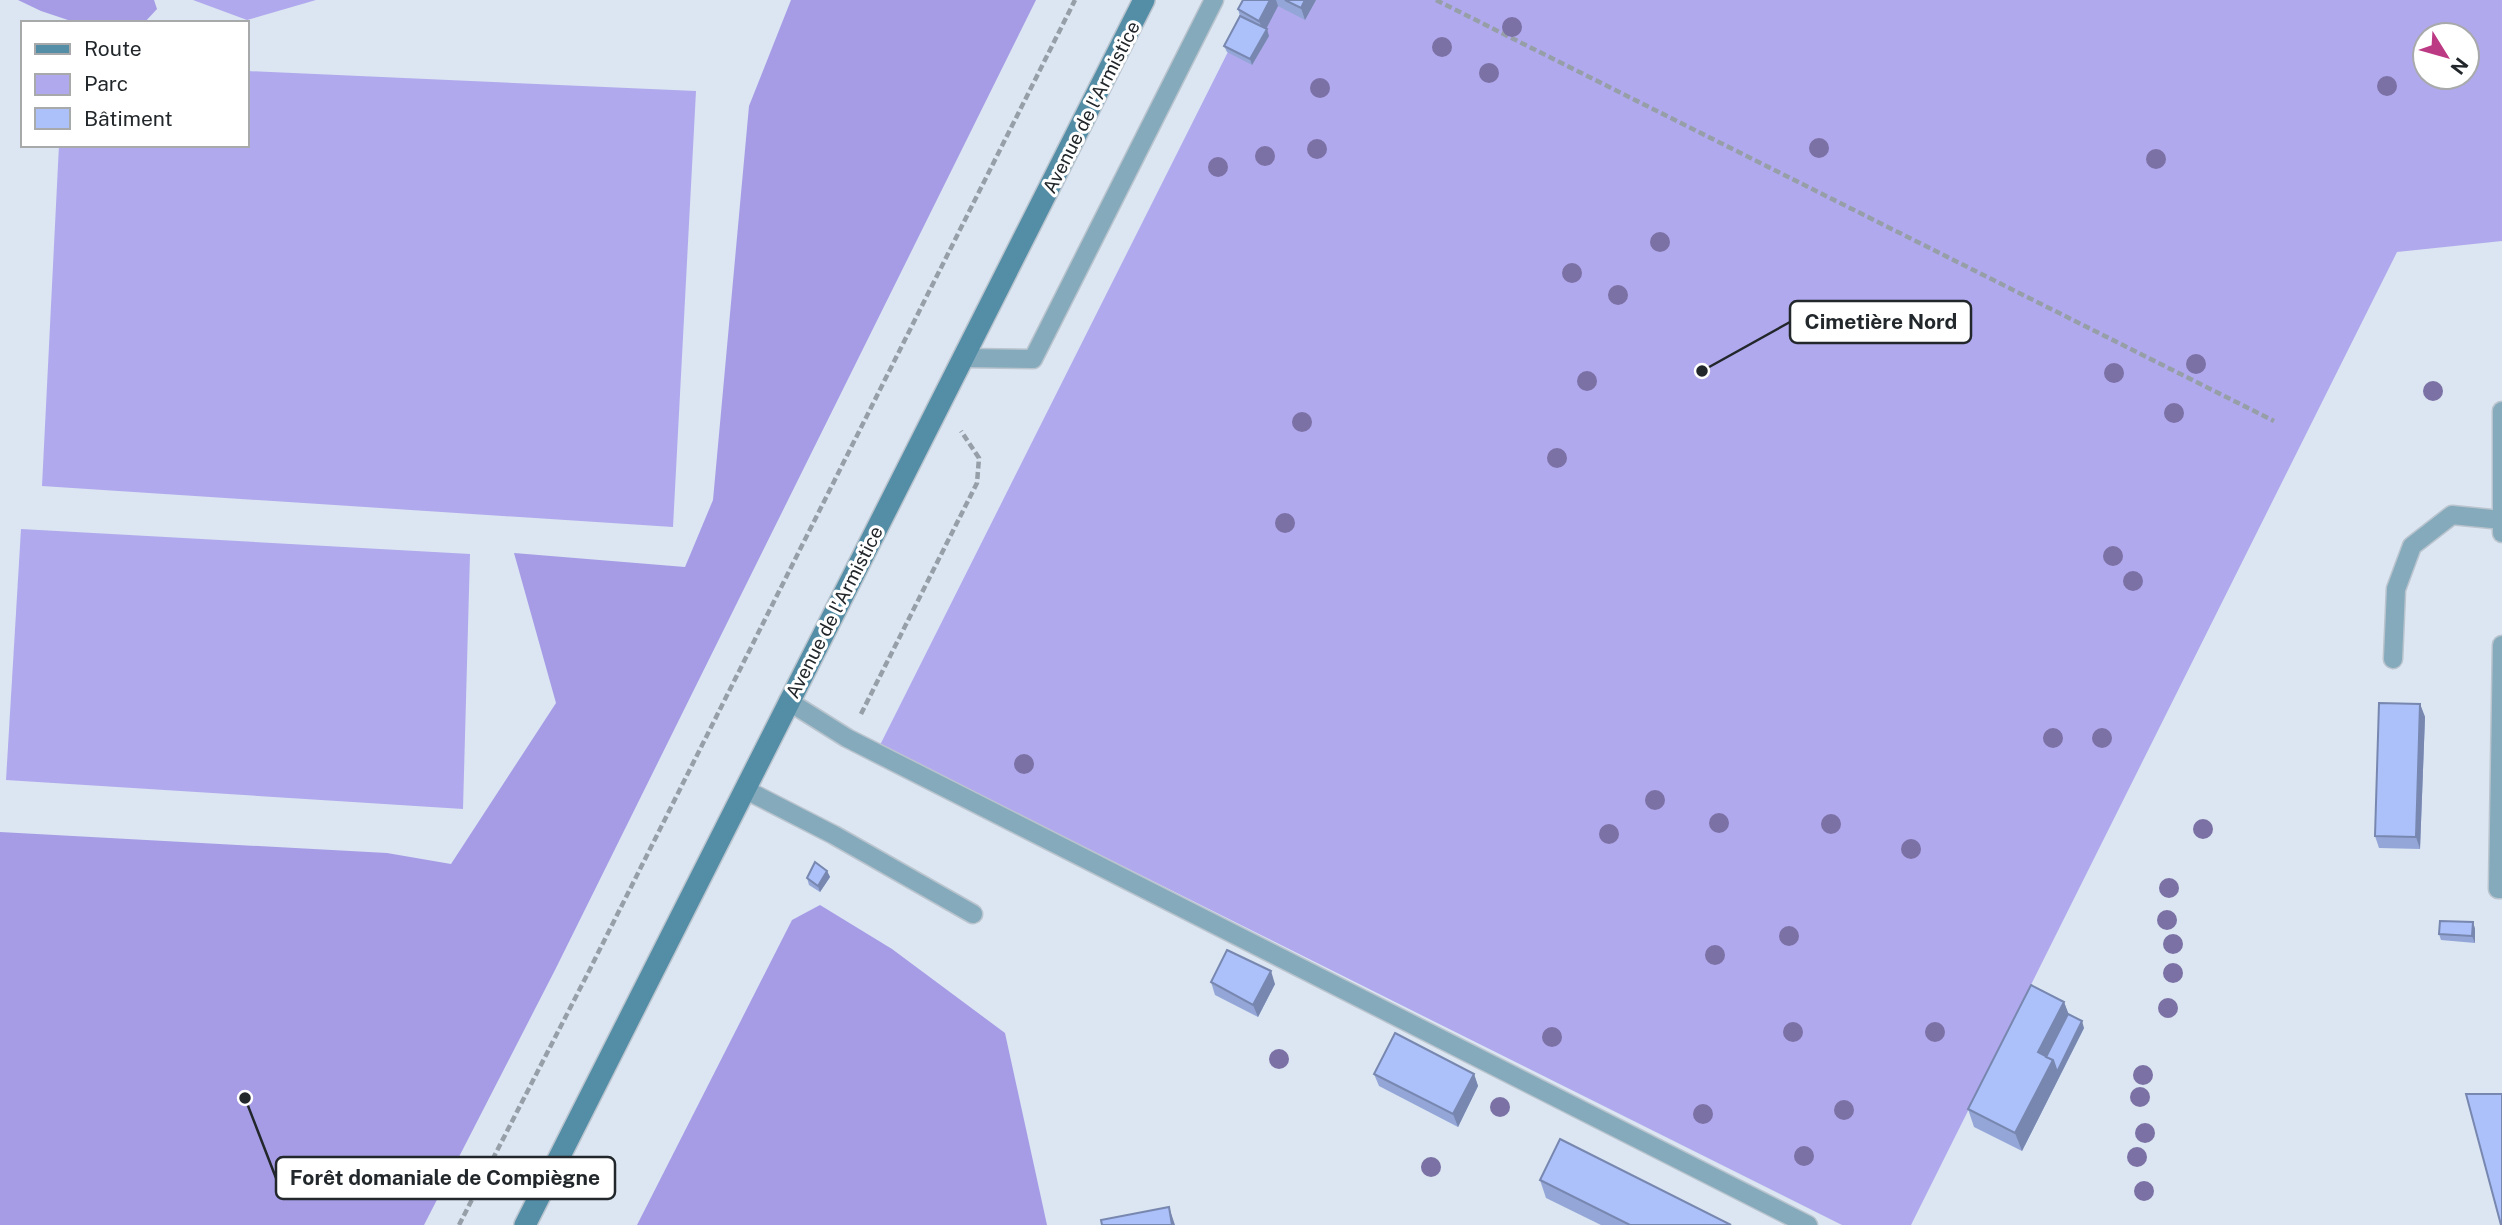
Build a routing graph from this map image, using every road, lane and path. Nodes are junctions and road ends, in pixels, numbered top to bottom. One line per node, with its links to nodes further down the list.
1 (1075, 0): 19 (path)
2 (1144, 0): 5 (main road, Avenue de l'Armistice)
3 (1214, 0): 5 (lane)
4 (1436, 0): 8 (path)
5 (965, 358): 6 (main road, Avenue de l'Armistice)
6 (941, 405): 13 (main road, Avenue de l'Armistice); 14 (path)
7 (2502, 411): 9 (lane)
8 (2274, 421)
9 (2502, 520): 10 (lane); 12 (lane)
10 (2502, 533)
11 (2502, 645): 15 (lane)
12 (2393, 659)
13 (788, 701): 14 (lane); 16 (main road, Avenue de l'Armistice)
14 (847, 738): 21 (lane)
15 (2502, 783): 17 (lane)
16 (744, 789): 18 (lane); 20 (main road, Avenue de l'Armistice)
17 (2502, 889)
18 (973, 914)
19 (459, 1225)
20 (525, 1225)
21 (1808, 1225)

